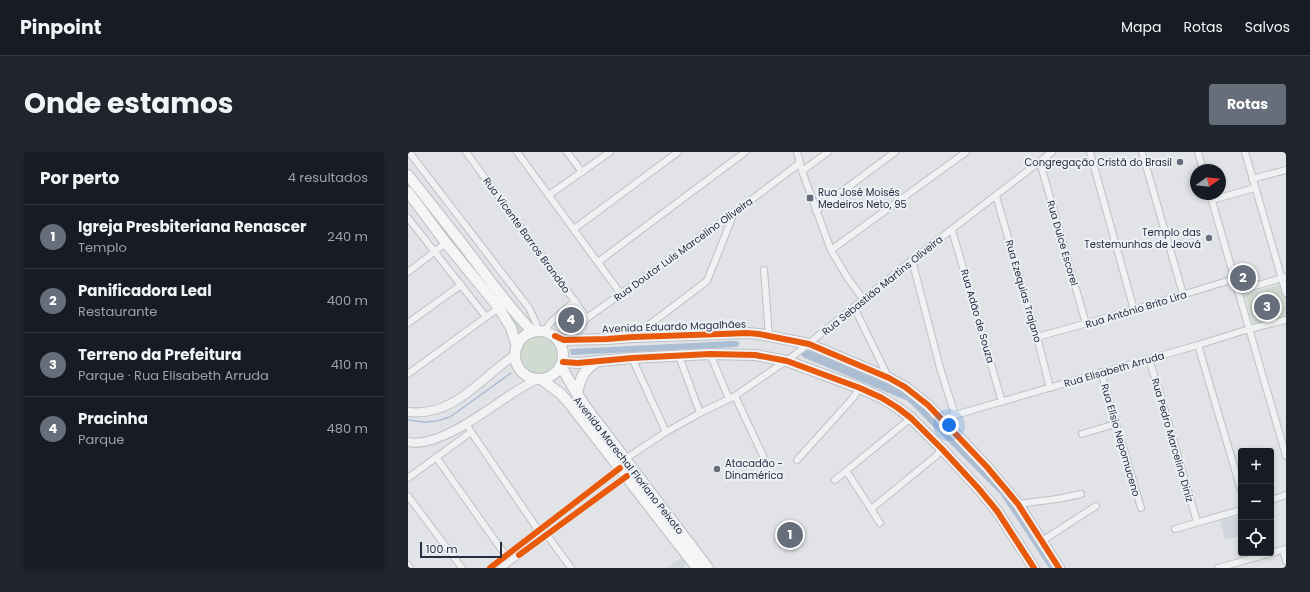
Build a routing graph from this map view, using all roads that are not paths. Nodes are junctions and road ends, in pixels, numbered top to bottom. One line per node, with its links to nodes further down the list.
1 (409, 152): 61 (street)
2 (466, 152): 51 (street, Rua Vicente Barros Brandão)
3 (517, 152): 28 (street)
4 (567, 152): 22 (street)
5 (610, 152): 22 (street)
6 (678, 152): 34 (street)
7 (745, 152): 40 (street)
8 (798, 152): 18 (street)
9 (828, 152): 20 (street)
10 (895, 152): 31 (street)
11 (966, 152): 37 (street)
12 (1052, 152): 17 (street, Rua Sebastião Martins Oliveira)
13 (1090, 152): 54 (street)
14 (1142, 152): 49 (street)
15 (1198, 152): 19 (street)
16 (1245, 152): 24 (street)
17 (1040, 162): 29 (street, Rua Sebastião Martins Oliveira); 59 (street, Rua Dulce Escorel)
18 (800, 163): 20 (street); 32 (street, Rua Doutor Luís Marcelino Oliveira)
19 (1201, 164)
20 (802, 170): 31 (street)
21 (1286, 170): 24 (street)
22 (582, 172): 28 (street)
23 (408, 175): 61 (main road)
24 (1252, 179): 25 (street)
25 (1255, 188): 27 (street); 43 (street)
26 (408, 192): 36 (main road)
27 (1226, 194)
28 (549, 195): 34 (street)
29 (996, 196): 35 (street, Rua Sebastião Martins Oliveira); 65 (street, Rua Ezequias Trajano)
30 (1212, 200): 44 (street)
31 (816, 210): 37 (street)
32 (734, 213): 48 (street, Rua Doutor Luís Marcelino Oliveira); 64 (street)
33 (409, 220): 38 (street)
34 (574, 229): 40 (street)
35 (952, 230): 39 (street, Rua Sebastião Martins Oliveira); 85 (street, Rua Adão de Souza)
36 (446, 243): 38 (street); 53 (main road)
37 (831, 250): 50 (street)
38 (435, 252): 42 (street); 45 (street)
39 (912, 260): 50 (street, Rua Sebastião Martins Oliveira); 88 (street)
40 (598, 262): 48 (street)
41 (764, 270): 63 (street)
42 (408, 272)
43 (1284, 278): 46 (street); 47 (street)
44 (1234, 279): 46 (street); 49 (street, Rua António Brito Lira)
45 (460, 285): 55 (street); 58 (street)
46 (1238, 292): 60 (street)
47 (1286, 293)
48 (621, 294): 56 (street, Rua Doutor Luís Marcelino Oliveira)
49 (1183, 294): 54 (street, Rua António Brito Lira)
50 (863, 299): 52 (street, Rua Sebastião Martins Oliveira)
51 (575, 301): 56 (street, Rua Vicente Barros Brandão); 61 (street)
52 (854, 307): 67 (street, Rua Sebastião Martins Oliveira); 79 (street)
53 (499, 308): 55 (street); 69 (main road)
54 (1134, 310): 59 (street, Rua António Brito Lira)
55 (486, 317): 78 (street)
56 (587, 318): 66 (street, Rua Doutor Luís Marcelino Oliveira)
57 (1286, 320): 60 (street, Rua Elisabeth Arruda)
58 (408, 323)
59 (1086, 324): 65 (street, Rua António Brito Lira)
60 (1249, 329): 68 (street, Rua Elisabeth Arruda); 94 (street)
61 (538, 331): 62 (main road); 69 (main road)
62 (555, 336): 66 (main road, Avenida Eduardo Magalhães); 76 (main road)
63 (770, 336): 64 (main road, Avenida Eduardo Magalhães); 67 (main road, Avenida Eduardo Magalhães)
64 (633, 337): 66 (main road, Avenida Eduardo Magalhães)
65 (1037, 337): 82 (street, Rua Ezequias Trajano)
66 (568, 340)
67 (809, 344): 75 (street, Rua Sebastião Martins Oliveira); 79 (main road, Avenida Eduardo Magalhães)
68 (1198, 346): 73 (street, Rua Elisabeth Arruda); 108 (street)
69 (516, 351): 80 (main road); 86 (street)
70 (710, 354): 71 (main road); 75 (main road); 84 (street)
71 (679, 356): 72 (main road); 87 (street)
72 (632, 358): 74 (main road); 96 (street)
73 (1149, 359): 77 (street, Rua Elisabeth Arruda); 118 (street, Rua Pedro Marcelino Diniz)
74 (597, 361): 76 (main road); 83 (main road)
75 (787, 361): 81 (main road); 84 (street, Rua Sebastião Martins Oliveira)
76 (562, 364): 80 (main road); 83 (main road, Avenida Marechal Floriano Peixoto)
77 (1100, 372): 82 (street, Rua Elisabeth Arruda); 92 (street, Rua Elísio Nepomuceno)
78 (408, 374)
79 (889, 378): 90 (main road, Avenida Eduardo Magalhães)
80 (539, 379): 91 (street); 104 (main road, Avenida Marechal Floriano Peixoto)
81 (860, 388): 89 (main road); 103 (street)
82 (1050, 388): 85 (street, Rua Elisabeth Arruda)
83 (577, 394): 104 (main road, Avenida Marechal Floriano Peixoto)
84 (732, 398): 87 (street, Rua Sebastião Martins Oliveira); 102 (street)
85 (1002, 402): 88 (street, Rua Elisabeth Arruda)
86 (408, 412)
87 (700, 413): 96 (street, Rua Sebastião Martins Oliveira)
88 (956, 415): 90 (street, Rua Elisabeth Arruda)
89 (911, 418): 99 (main road); 105 (street)
90 (941, 419): 113 (main road, Avenida Eduardo Magalhães)
91 (467, 424): 95 (street); 98 (street)
92 (1115, 424): 97 (street); 115 (street, Rua Elísio Nepomuceno)
93 (1286, 428): 94 (street)
94 (1279, 430): 100 (street)
95 (471, 432): 101 (street); 121 (street)
96 (666, 432): 104 (street, Rua Sebastião Martins Oliveira)
97 (1082, 434)
98 (408, 442)
99 (942, 449): 116 (street); 137 (main road)
100 (1286, 456)
101 (436, 457): 106 (street); 126 (street)
102 (764, 458)
103 (797, 460)
104 (624, 468): 121 (street); 122 (street); 135 (main road, Avenida Marechal Floriano Peixoto); 136 (main road, Avenida Marechal Floriano Peixoto)
105 (846, 472): 107 (street); 116 (street)
106 (408, 478)
107 (835, 480)
108 (1239, 484)
109 (1081, 494): 113 (street)
110 (1286, 495): 112 (street)
111 (408, 496): 132 (street)
112 (1274, 499)
113 (1018, 504): 123 (main road, Avenida Eduardo Magalhães)
114 (1096, 506): 123 (street)
115 (1141, 508)
116 (871, 509): 119 (street)
117 (1238, 511): 118 (street)
118 (1197, 522): 120 (street)
119 (880, 523)
120 (1175, 528)
121 (539, 531): 122 (street); 126 (street)
122 (545, 536): 130 (street); 134 (street)
123 (1042, 541): 138 (main road, Avenida Eduardo Magalhães)
124 (1284, 549): 125 (street); 128 (street)
125 (1274, 552)
126 (506, 556): 130 (street)
127 (1260, 556): 139 (street)
128 (1286, 561)
129 (408, 565): 131 (street)
130 (501, 566): 133 (street)
131 (410, 568)
132 (462, 568)
133 (490, 568)
134 (571, 568)
135 (697, 568)
136 (708, 568)
137 (1034, 568)
138 (1059, 568)
139 (1218, 568)

